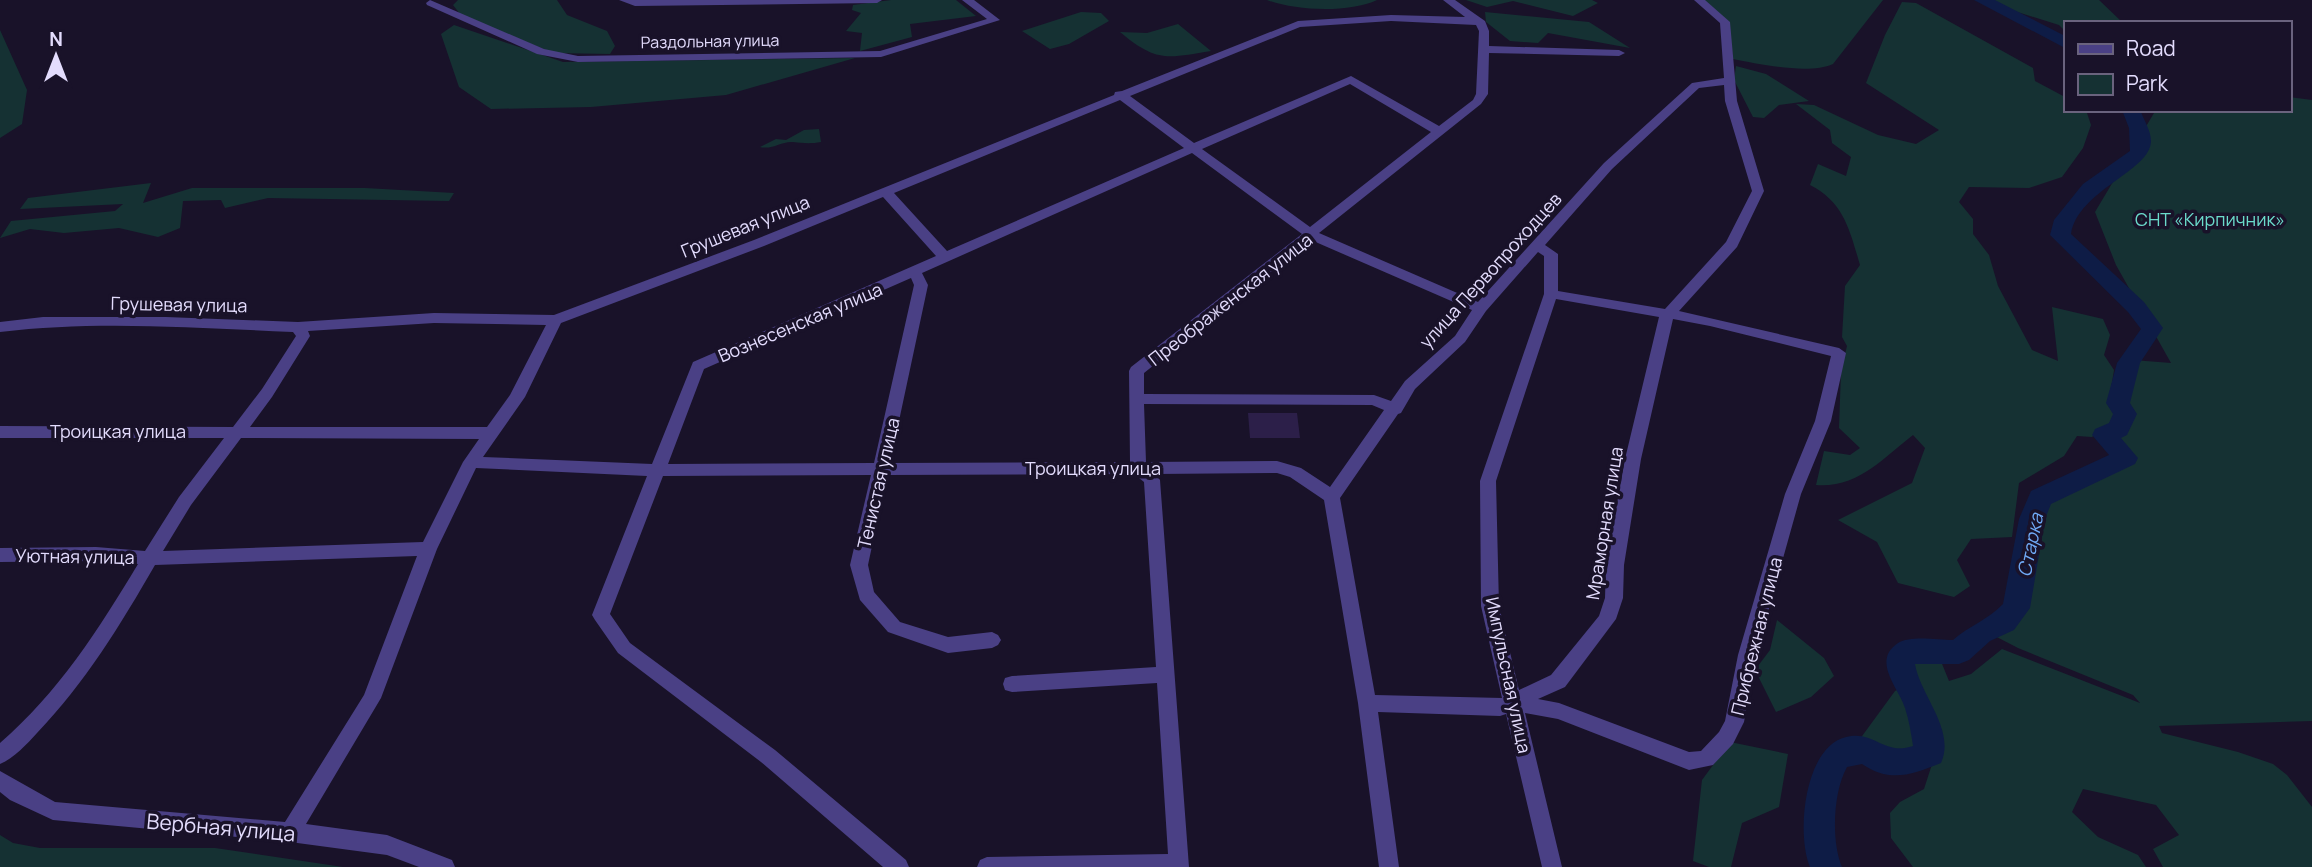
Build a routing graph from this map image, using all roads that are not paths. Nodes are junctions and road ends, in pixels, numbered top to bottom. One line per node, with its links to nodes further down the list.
1 (624, 0): 6 (street)
2 (877, 0): 6 (street)
3 (967, 0): 7 (street, Раздольная улица)
4 (1448, 0): 8 (street)
5 (1699, 0): 11 (street)
6 (788, 1)
7 (431, 3)
8 (1476, 20): 9 (street, Преображенская улица); 12 (street, Грушевая улица)
9 (1483, 49): 10 (street); 13 (street, Преображенская улица)
10 (1619, 53)
11 (1728, 80): 17 (street, улица Первопроходцев); 22 (street, Мраморная улица)
12 (1119, 94): 14 (street); 15 (street, Грушевая улица)
13 (1438, 131): 14 (street, Вознесенская улица); 16 (street, Преображенская улица)
14 (1192, 149): 16 (street); 18 (street, Вознесенская улица)
15 (885, 191): 18 (street); 23 (street, Грушевая улица)
16 (1312, 234): 21 (street); 26 (street, Преображенская улица)
17 (1537, 246): 20 (street, Импульсная улица); 21 (street, улица Первопроходцев)
18 (946, 259): 19 (street, Вознесенская улица)
19 (915, 273): 33 (street, Тенистая улица); 34 (street, Вознесенская улица)
20 (1551, 294): 22 (street); 43 (street, Импульсная улица)
21 (1481, 308): 27 (street, улица Первопроходцев)
22 (1667, 315): 43 (street, Мраморная улица); 43 (street, Прибрежная улица)
23 (555, 320): 25 (street, Грушевая улица); 30 (street)
24 (0, 327): 25 (street, Грушевая улица)
25 (298, 327): 29 (street)
26 (1136, 399): 27 (street); 32 (street, Преображенская улица)
27 (1396, 409): 35 (street, улица Первопроходцев)
28 (0, 432): 29 (street, Троицкая улица)
29 (235, 433): 30 (street, Троицкая улица); 38 (street)
30 (491, 433): 31 (street)
31 (471, 462): 34 (street, Троицкая улица); 36 (street)
32 (1138, 468): 33 (street, Троицкая улица); 35 (street, Троицкая улица); 40 (street, Преображенская улица)
33 (881, 469): 34 (street, Троицкая улица); 39 (street, Тенистая улица)
34 (655, 470): 49 (street, Вознесенская улица)
35 (1332, 497): 42 (street)
36 (428, 549): 38 (street, Уютная улица); 46 (street)
37 (0, 555): 38 (street, Уютная улица)
38 (150, 558): 44 (street)
39 (992, 640)
40 (1166, 674): 41 (street); 47 (street, Преображенская улица)
41 (1012, 684)
42 (1367, 703): 43 (street, Мраморная улица); 51 (street)
43 (1513, 703): 52 (street, Импульсная улица)
44 (0, 755)
45 (0, 780): 46 (street, Вербная улица)
46 (290, 832): 48 (street, Вербная улица)
47 (1179, 865): 50 (street)
48 (445, 867)
49 (899, 867)
50 (987, 867)
51 (1388, 867)
52 (1552, 867)

